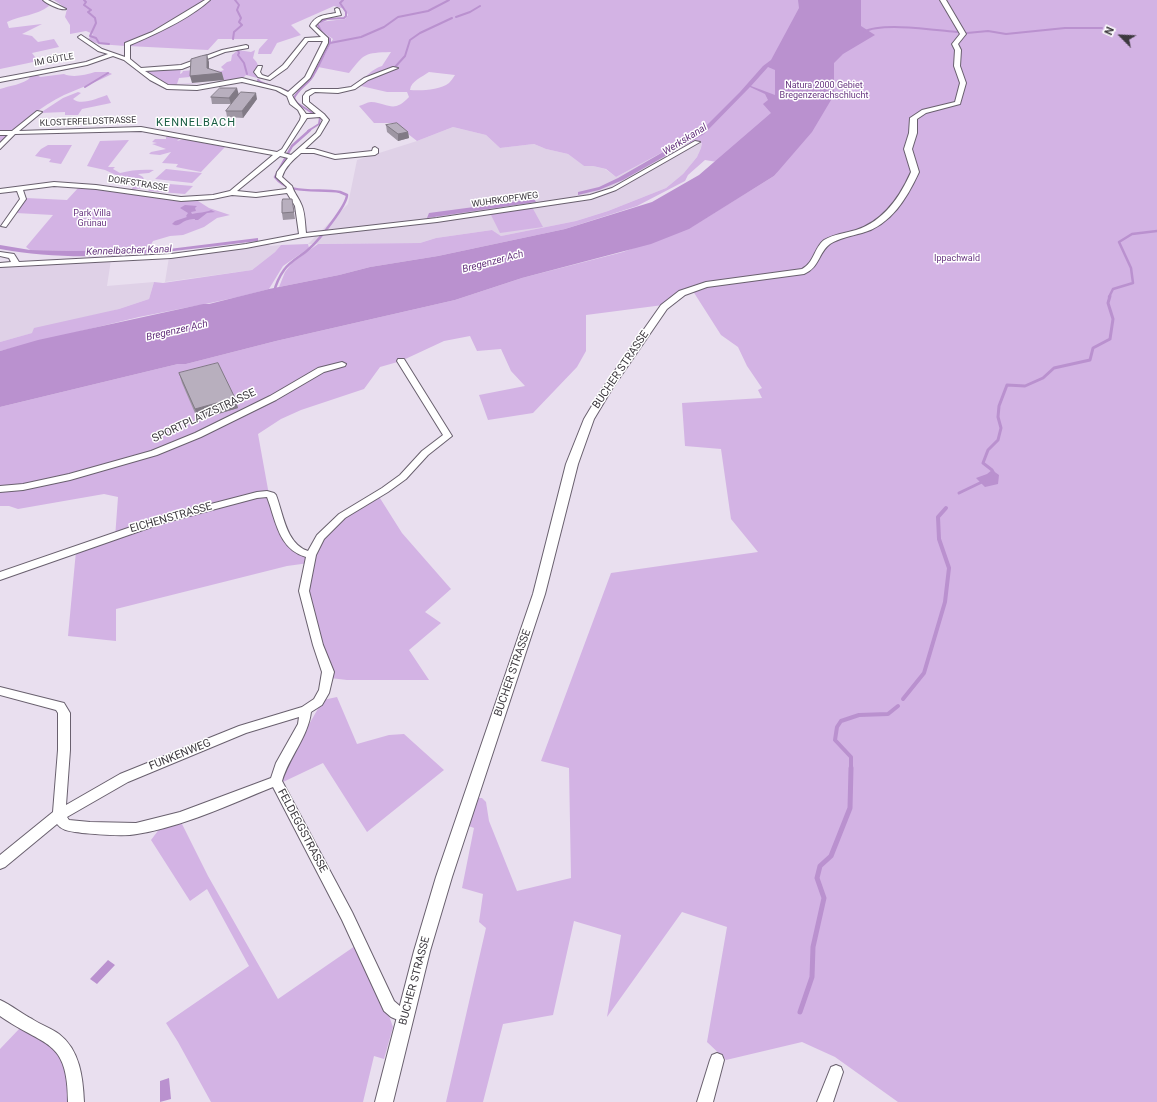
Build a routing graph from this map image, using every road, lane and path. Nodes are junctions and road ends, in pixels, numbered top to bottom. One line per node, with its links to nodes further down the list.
1 (45, 0): 5 (street)
2 (208, 0): 10 (street)
3 (942, 0): 47 (street, BUCHER STRASSE)
4 (337, 9): 7 (street)
5 (64, 10)
6 (80, 37): 9 (street)
7 (326, 39): 11 (street); 15 (street)
8 (246, 47): 13 (street)
9 (111, 55): 10 (street); 14 (street, IM GÜTLE)
10 (126, 59): 13 (street)
11 (260, 67)
12 (395, 68): 18 (street)
13 (140, 70): 15 (street)
14 (0, 80)
15 (289, 95): 17 (street)
16 (39, 112): 20 (street)
17 (304, 116): 18 (street); 25 (street, DORFSTRASSE)
18 (319, 116): 24 (street)
19 (0, 133): 20 (street, KLOSTERFELDSTRASSE)
20 (14, 133): 22 (street); 25 (street, KLOSTERFELDSTRASSE)
21 (697, 142): 32 (street, WUHRKOPFWEG)
22 (0, 147)
23 (375, 149): 24 (street)
24 (300, 151): 26 (street)
25 (279, 156): 26 (street, KLOSTERFELDSTRASSE); 30 (street, DORFSTRASSE)
26 (292, 157): 28 (street)
27 (19, 188): 29 (street, DORFSTRASSE); 30 (street, DORFSTRASSE); 31 (street)
28 (289, 189): 30 (street); 32 (street)
29 (0, 191)
30 (232, 193)
31 (4, 226)
32 (303, 236): 34 (street, WUHRKOPFWEG)
33 (0, 254): 34 (street)
34 (14, 264): 35 (street, WUHRKOPFWEG)
35 (0, 265)
36 (401, 361): 39 (street)
37 (342, 364): 38 (street, SPORTPLATZSTRASSE)
38 (0, 489)
39 (311, 555): 40 (street, EICHENSTRASSE); 42 (street)
40 (0, 576)
41 (0, 691): 44 (street)
42 (306, 710): 43 (street, FELDEGGSTRASSE); 44 (street, FUNKENWEG)
43 (276, 782): 44 (street); 47 (street, FELDEGGSTRASSE)
44 (59, 815): 45 (street, FUNKENWEG)
45 (0, 863)
46 (0, 1007): 50 (street)
47 (405, 1016): 51 (street, BUCHER STRASSE)
48 (717, 1060): 52 (street)
49 (836, 1072): 53 (street)
50 (76, 1102)
51 (384, 1102)
52 (705, 1102)
53 (825, 1102)

